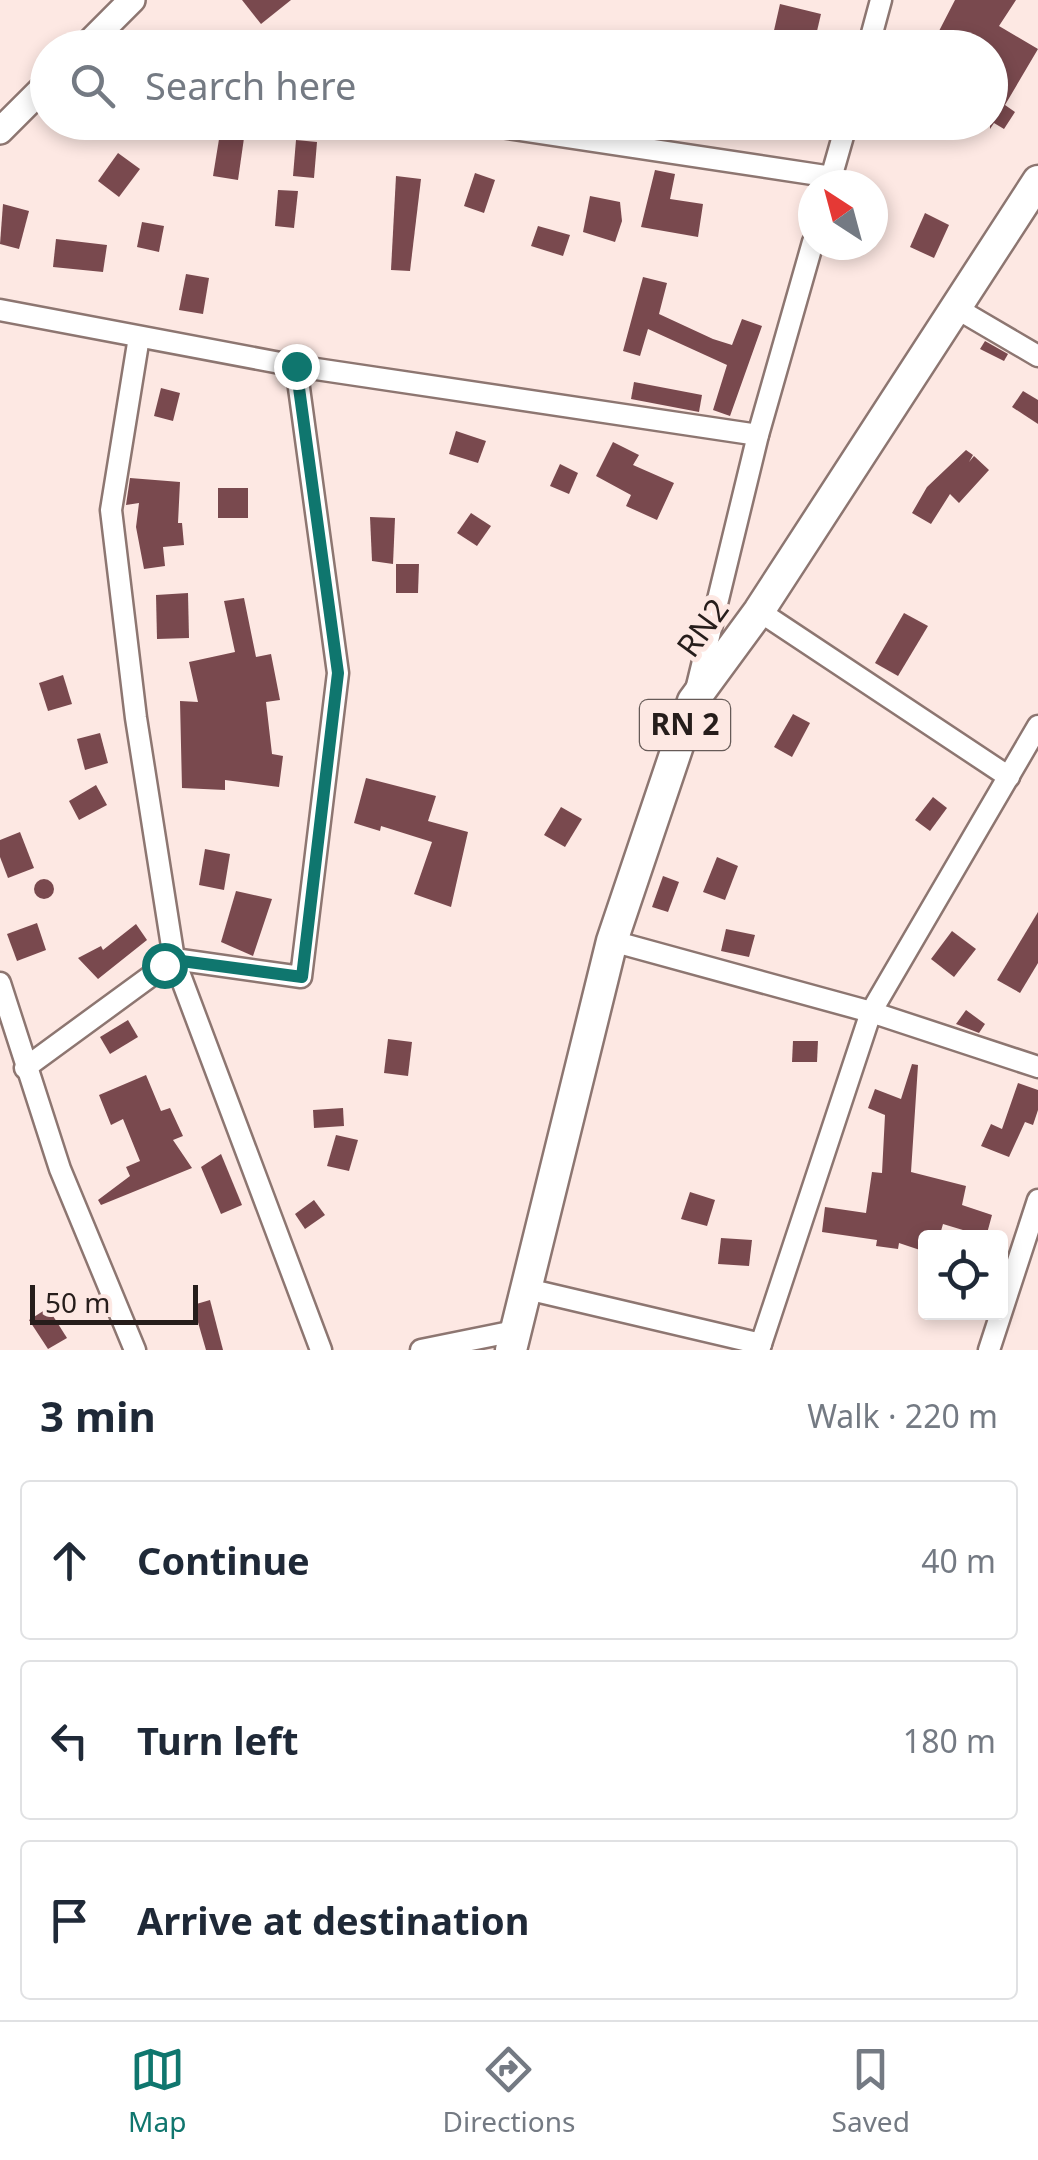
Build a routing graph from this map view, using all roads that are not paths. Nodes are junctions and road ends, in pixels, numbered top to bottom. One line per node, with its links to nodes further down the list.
1 (132, 0): 3 (street)
2 (881, 0): 4 (street)
3 (102, 30)
4 (873, 30)
5 (30, 103): 6 (street)
6 (0, 131)
7 (578, 140): 10 (street)
8 (842, 140): 9 (street)
9 (833, 170)
10 (798, 176)
11 (1038, 181): 13 (main road, RN2 / RN 2)
12 (808, 260): 18 (street)
13 (956, 308): 16 (street); 19 (main road, RN2 / RN 2)
14 (0, 310): 15 (street)
15 (139, 337): 17 (street); 24 (street)
16 (1038, 356)
17 (296, 366): 18 (street); 24 (street)
18 (758, 435): 20 (street)
19 (759, 610): 20 (main road, RN2 / RN 2); 22 (street)
20 (693, 701): 23 (main road, RN2 / RN 2)
21 (1038, 726): 22 (street)
22 (1009, 777): 26 (street)
23 (612, 941): 26 (street); 30 (main road, RN2 / RN 2)
24 (174, 960): 28 (street); 34 (street)
25 (0, 983): 28 (street)
26 (871, 1012): 27 (street); 32 (street)
27 (1038, 1066)
28 (25, 1068): 33 (street)
29 (1038, 1200): 36 (street)
30 (527, 1289): 31 (main road, RN2 / RN 2); 32 (street)
31 (513, 1340): 35 (street)
32 (760, 1347)
33 (135, 1350)
34 (321, 1350)
35 (420, 1350)
36 (988, 1350)

